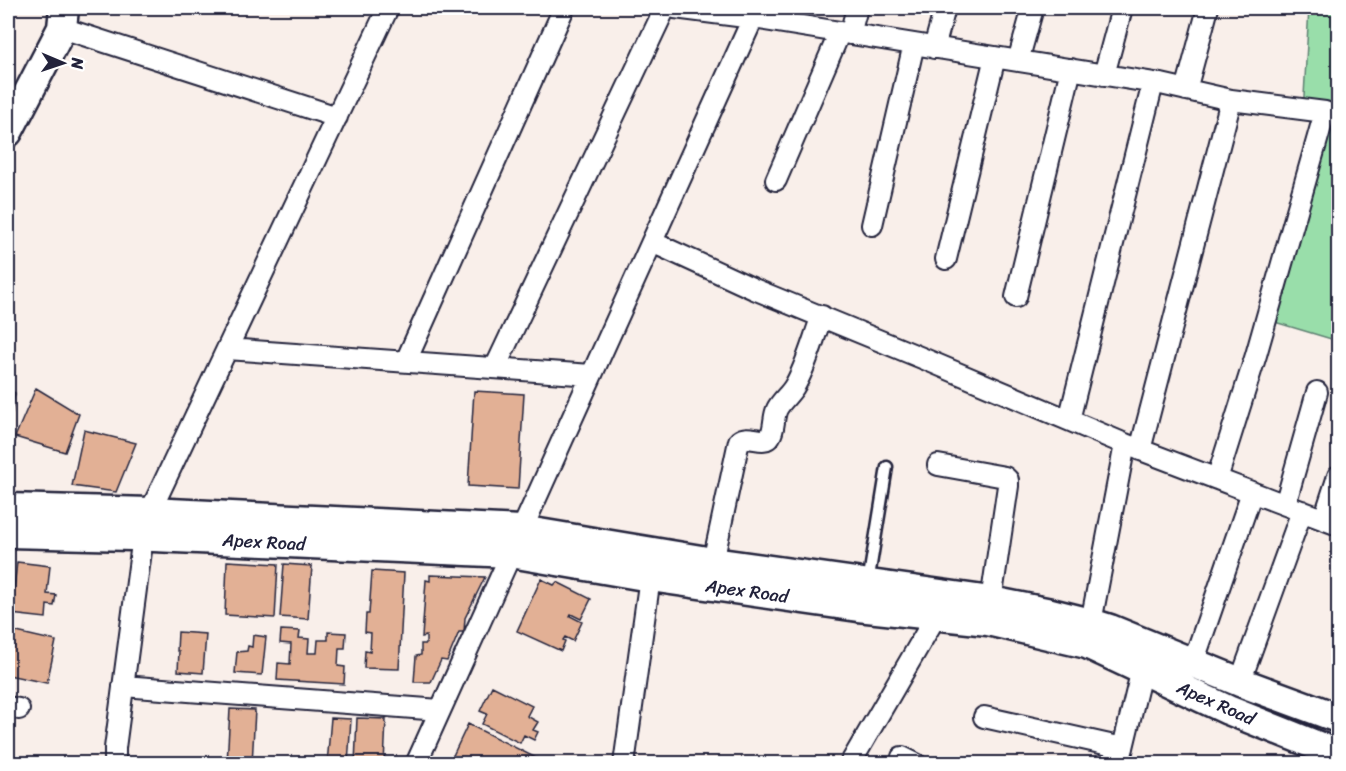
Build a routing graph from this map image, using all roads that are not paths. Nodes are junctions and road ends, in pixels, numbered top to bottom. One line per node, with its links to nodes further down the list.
1 (388, 8): 22 (street)
2 (564, 8): 31 (street)
3 (665, 8): 32 (street)
4 (675, 8): 11 (street)
5 (857, 8): 12 (street)
6 (945, 8): 14 (street)
7 (1033, 8): 16 (street)
8 (1122, 8): 18 (street)
9 (1208, 8): 20 (street)
10 (63, 18): 22 (street); 23 (street)
11 (753, 18): 12 (street); 26 (street)
12 (845, 33): 13 (street); 24 (street)
13 (914, 44): 14 (street); 25 (street)
14 (934, 48): 15 (street)
15 (995, 57): 16 (street); 27 (street)
16 (1018, 61): 17 (street)
17 (1071, 69): 18 (street); 28 (street)
18 (1104, 75): 19 (street)
19 (1153, 83): 20 (street); 35 (street)
20 (1186, 90): 21 (street)
21 (1231, 100): 36 (street); 40 (street)
22 (326, 113): 30 (street)
23 (8, 132)
24 (776, 180)
25 (872, 225)
26 (652, 242): 29 (street); 33 (street)
27 (946, 259)
28 (1016, 297)
29 (822, 316): 35 (street); 49 (street)
30 (227, 349): 31 (street); 46 (street)
31 (406, 362): 32 (street)
32 (495, 368): 33 (street)
33 (591, 375): 48 (street)
34 (1317, 392): 43 (street)
35 (1069, 420): 36 (street)
36 (1132, 447): 40 (street); 54 (street)
37 (938, 465): 52 (street)
38 (887, 467): 51 (lane)
39 (1338, 476): 45 (street)
40 (1216, 479): 41 (street)
41 (1252, 492): 43 (street); 55 (street)
42 (8, 508): 44 (street)
43 (1294, 508): 45 (street); 57 (street)
44 (89, 522): 46 (street, Apex Road); 47 (street)
45 (1331, 522)
46 (141, 524): 48 (street, Apex Road); 58 (street)
47 (8, 533)
48 (516, 542): 49 (street, Apex Road); 50 (street, Apex Road); 59 (street)
49 (713, 562): 51 (street, Apex Road)
50 (650, 577): 53 (street, Apex Road); 66 (street)
51 (868, 583): 52 (street, Apex Road)
52 (991, 601): 54 (street, Apex Road)
53 (936, 616): 54 (street, Apex Road); 67 (street)
54 (1089, 633): 55 (street, Apex Road); 56 (street, Apex Road)
55 (1193, 663): 57 (street, Apex Road)
56 (1142, 669): 62 (street, Apex Road); 63 (street)
57 (1240, 682): 61 (street, Apex Road)
58 (123, 686): 59 (street); 64 (street)
59 (440, 710): 65 (street)
60 (984, 717): 63 (street)
61 (1338, 718)
62 (1338, 754)
63 (1121, 756)
64 (115, 764)
65 (416, 764)
66 (624, 764)
67 (850, 764)

